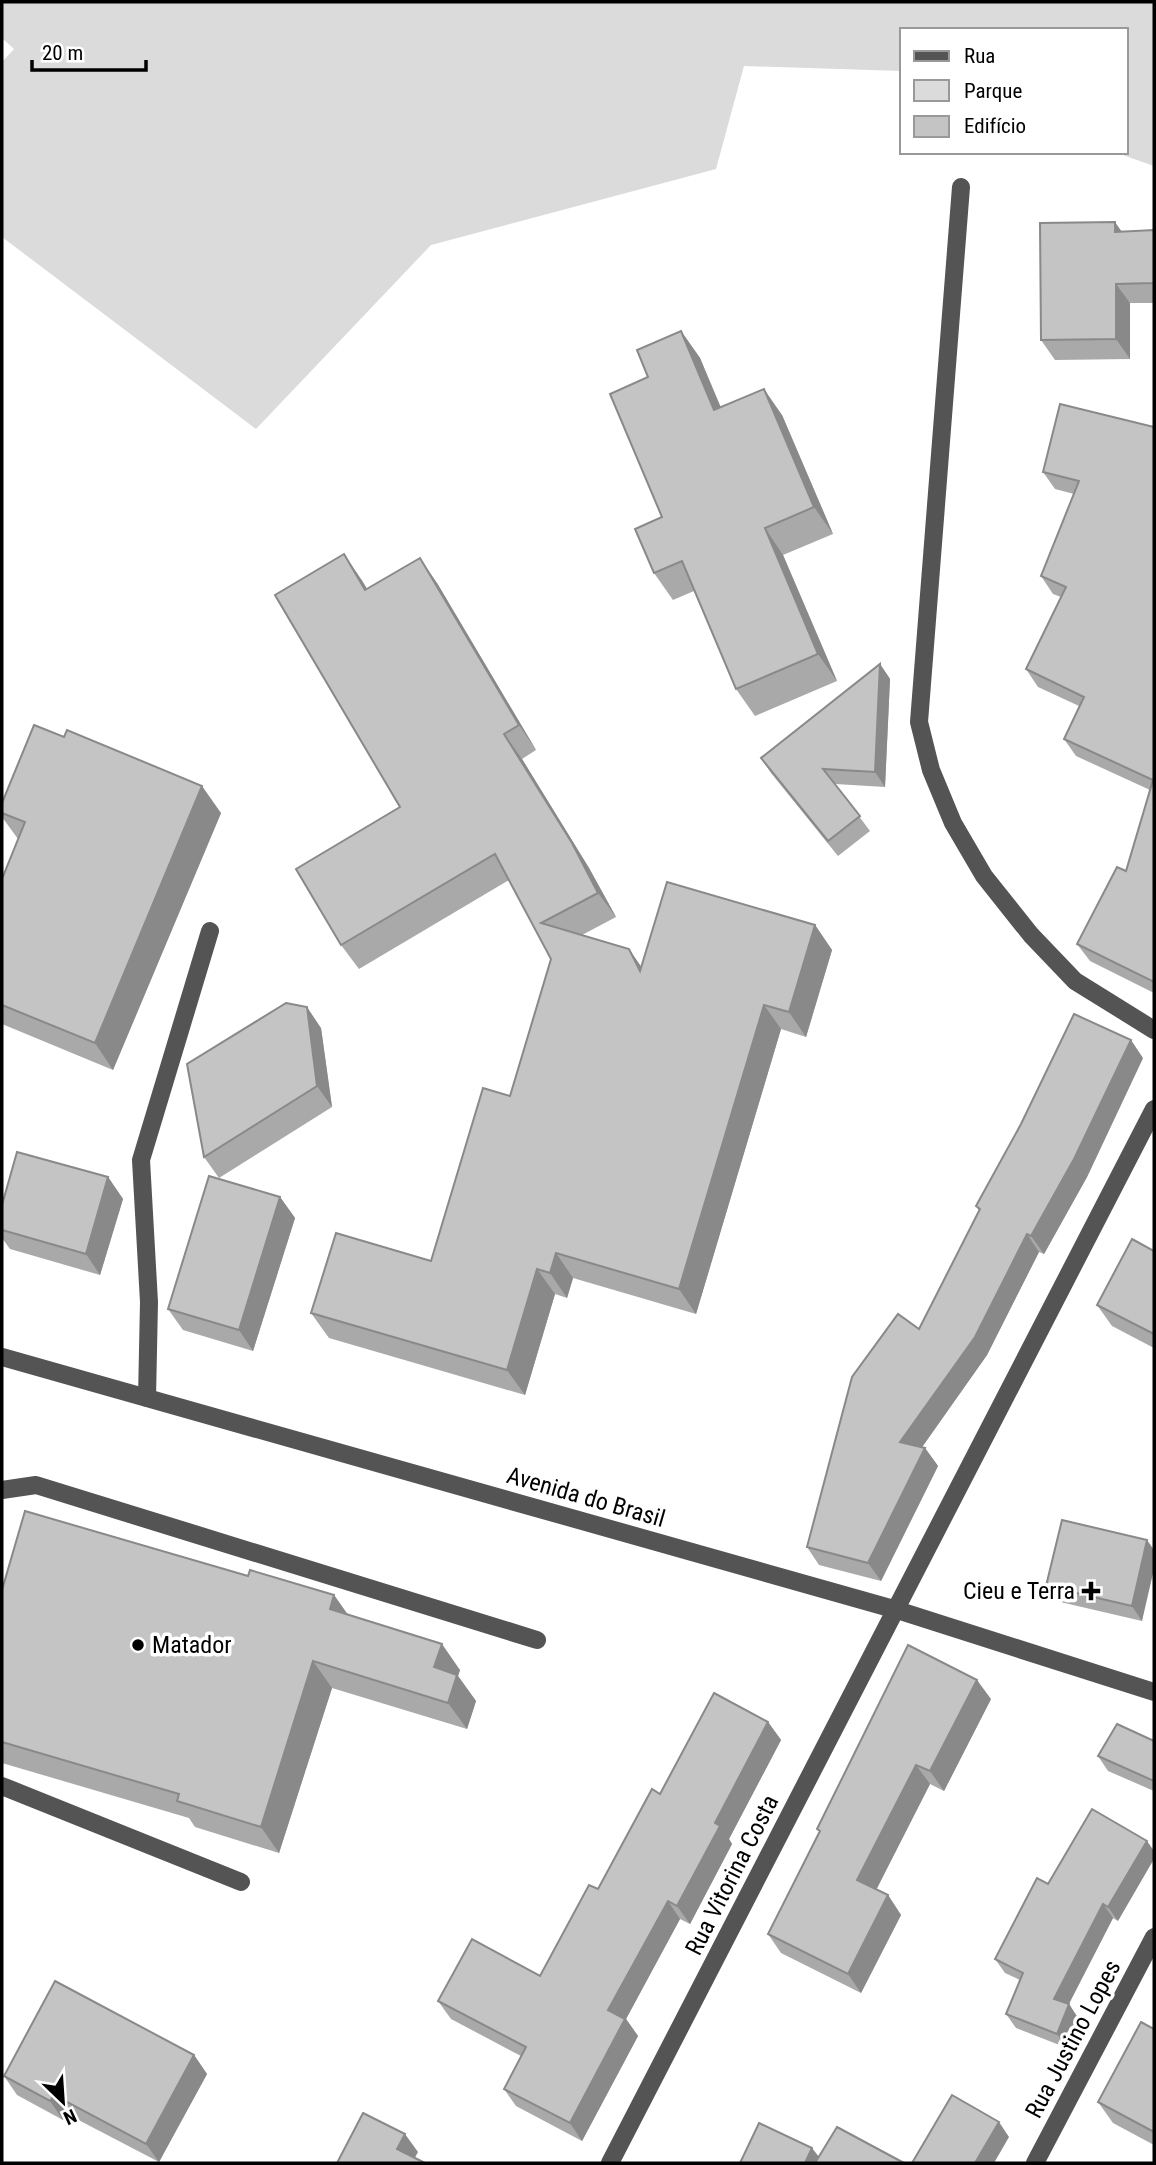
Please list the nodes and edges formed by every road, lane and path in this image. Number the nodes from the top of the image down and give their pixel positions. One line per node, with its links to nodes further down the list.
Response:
1 (961, 187): 3 (street)
2 (210, 931): 6 (street)
3 (1154, 1030)
4 (1154, 1109): 8 (street, Rua Vitorina Costa)
5 (2, 1357): 6 (street, Avenida do Brasil)
6 (148, 1398): 8 (street, Avenida do Brasil)
7 (2, 1490): 9 (street)
8 (897, 1610): 10 (street, Avenida do Brasil); 14 (street, Rua Vitorina Costa)
9 (537, 1640)
10 (1154, 1692)
11 (2, 1786): 12 (street)
12 (241, 1882)
13 (1154, 1937): 15 (street, Rua Justino Lopes)
14 (610, 2163)
15 (1035, 2163)

